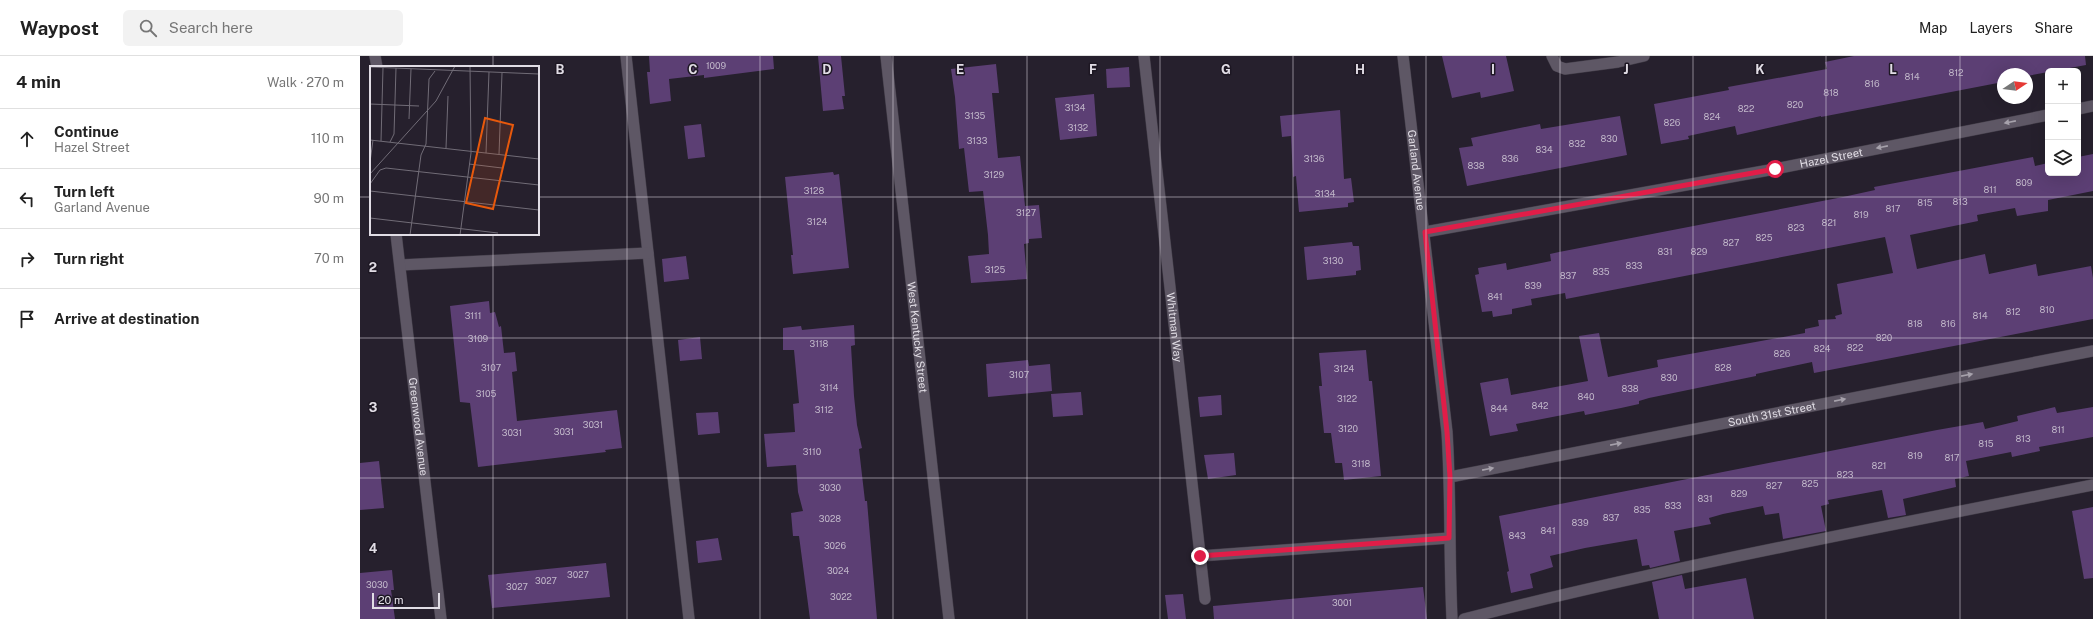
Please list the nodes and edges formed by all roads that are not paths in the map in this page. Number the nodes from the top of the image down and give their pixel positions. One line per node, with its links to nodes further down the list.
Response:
1 (375, 56): 8 (street)
2 (626, 56): 14 (street)
3 (886, 56): 24 (street, West Kentucky Street)
4 (1144, 56): 20 (street, Whitman Way)
5 (1403, 56): 12 (street, Garland Avenue)
6 (1552, 56): 7 (street)
7 (1644, 56)
8 (377, 66)
9 (2093, 106): 10 (street)
10 (2081, 108)
11 (2045, 116): 12 (street, Hazel Street, one-way to 12)
12 (1425, 232): 17 (street, Garland Avenue)
13 (396, 235): 15 (street, Greenwood Avenue)
14 (648, 253): 15 (street); 23 (street)
15 (400, 265): 22 (street, Greenwood Avenue)
16 (2093, 351): 17 (street, South 31st Street, one-way to 16)
17 (1450, 477): 19 (street, Garland Avenue)
18 (2093, 485): 26 (street)
19 (1449, 538): 20 (street); 25 (street, Garland Avenue)
20 (1200, 556): 21 (street, Whitman Way)
21 (1205, 599)
22 (441, 619)
23 (689, 619)
24 (949, 619)
25 (1452, 619)
26 (1464, 619)

